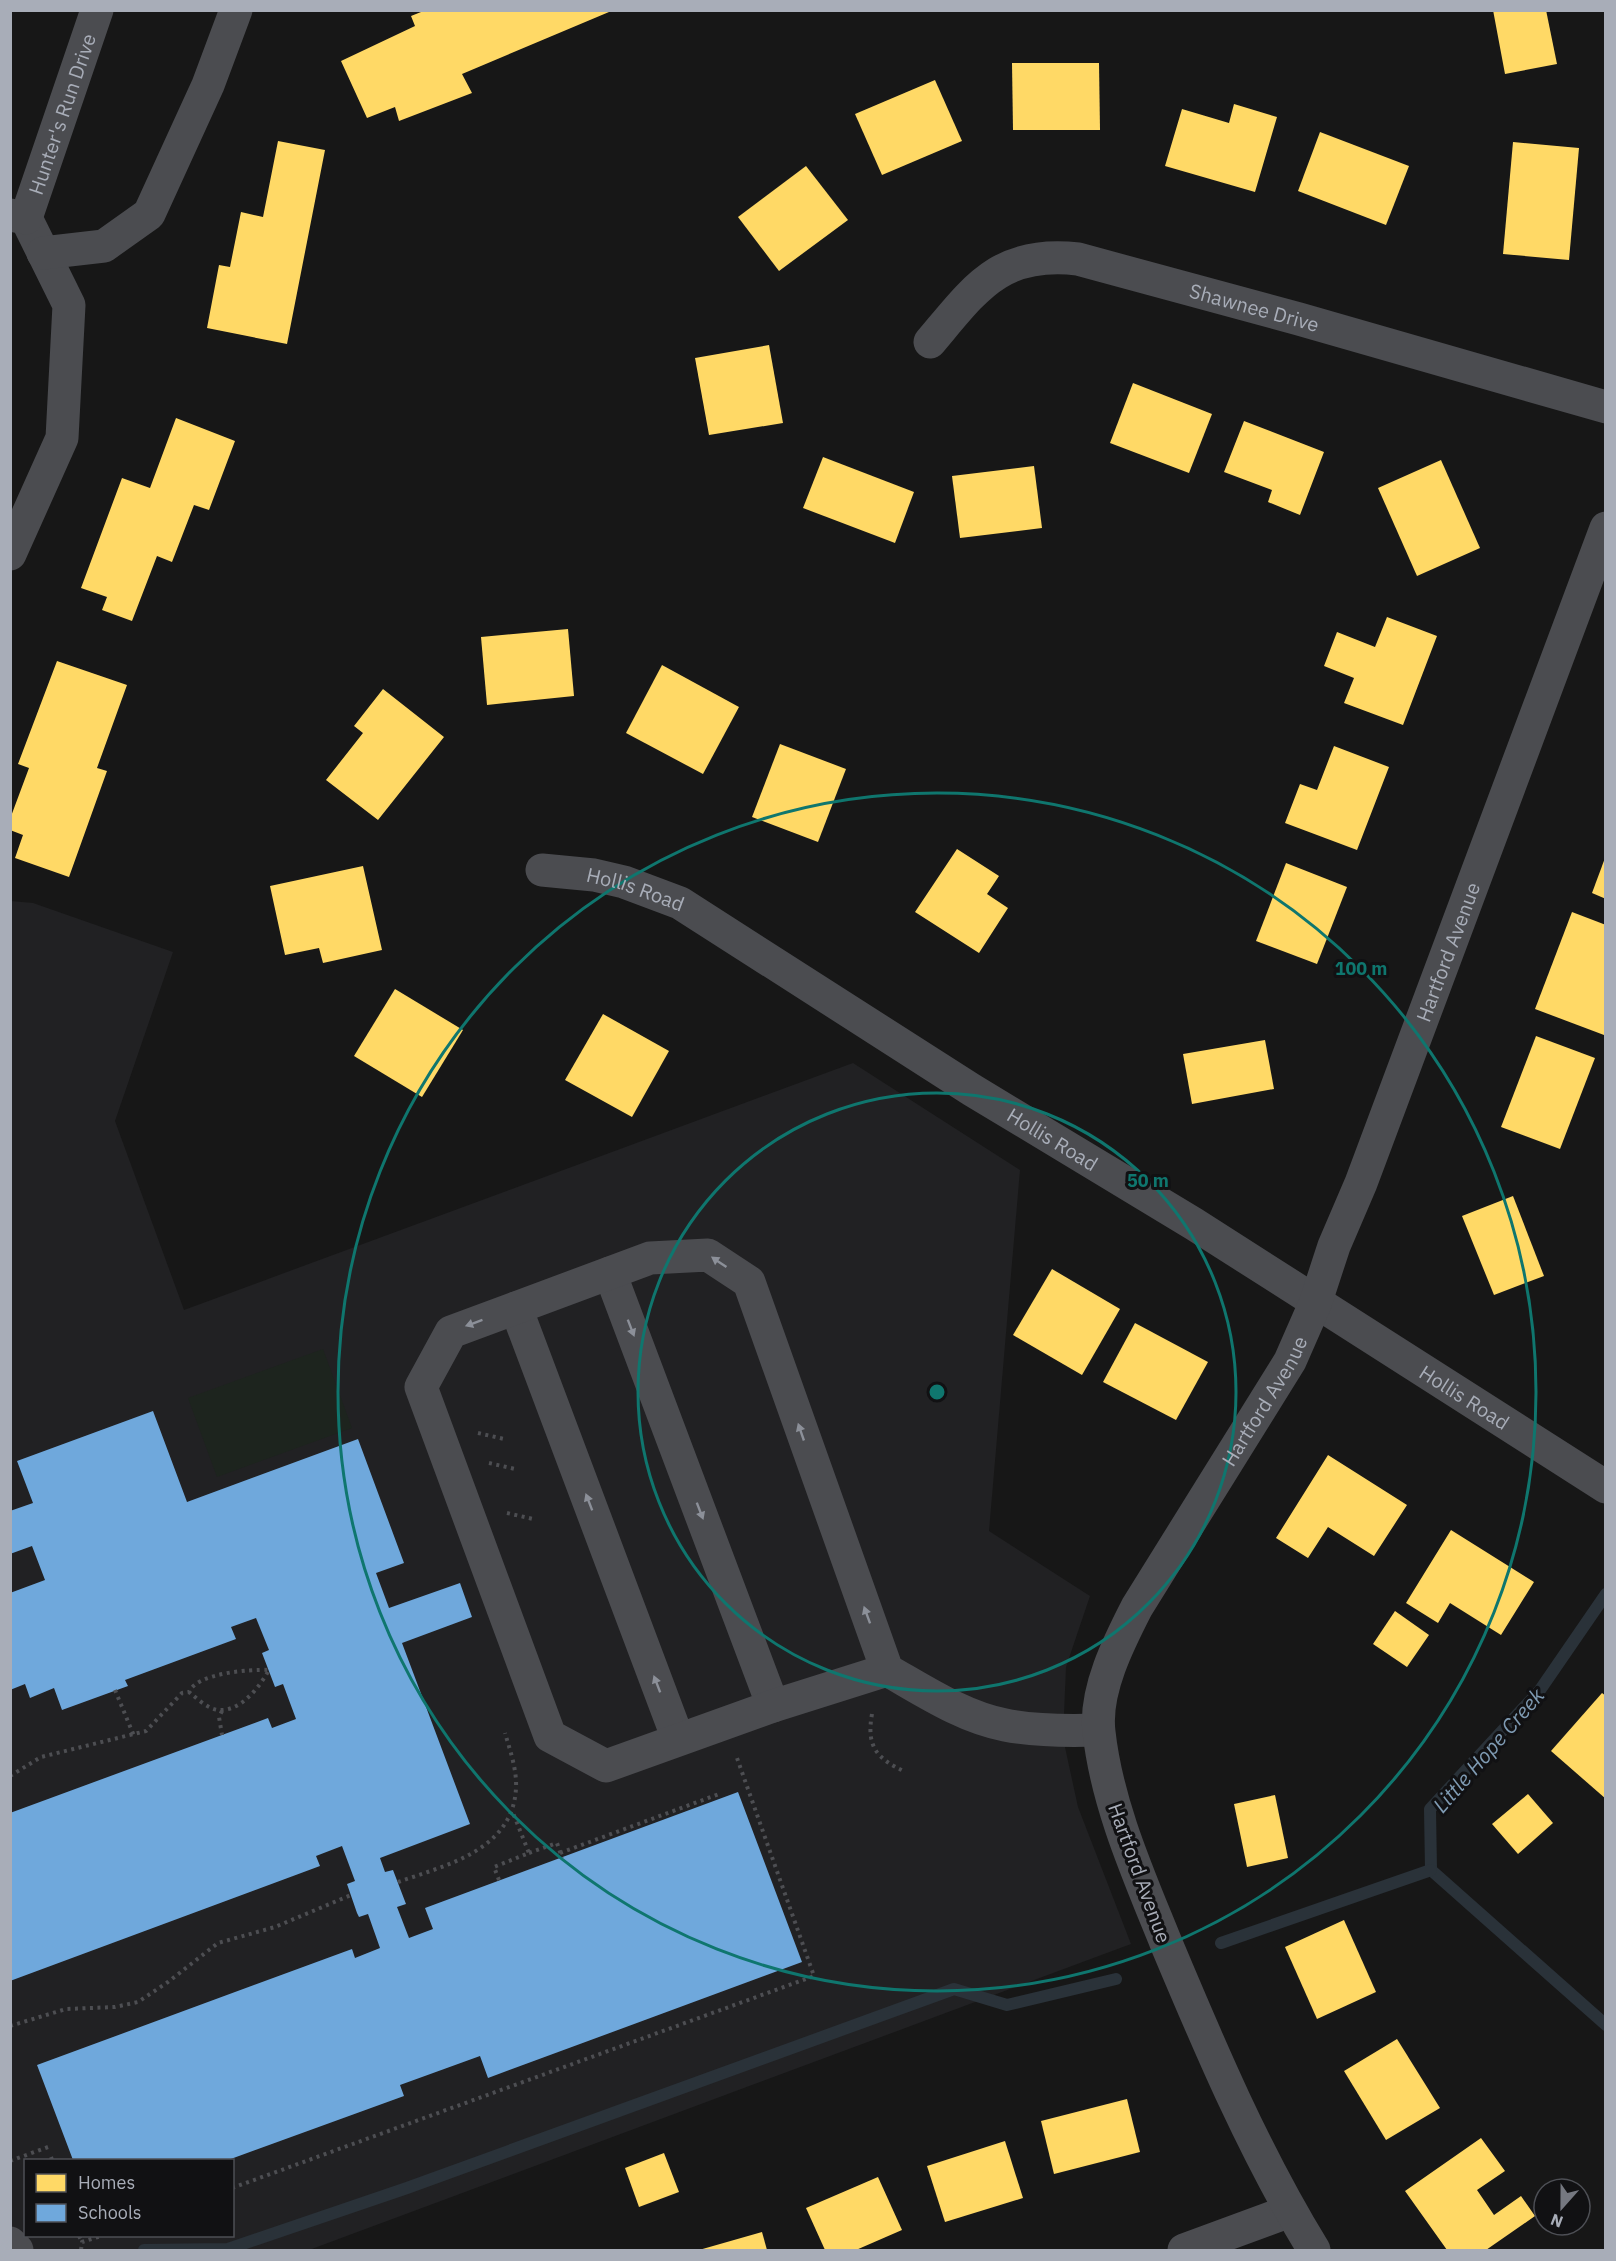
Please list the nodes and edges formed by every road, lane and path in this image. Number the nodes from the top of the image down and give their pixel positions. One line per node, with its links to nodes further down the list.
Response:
1 (97, 10): 3 (street, Hunter's Run Drive)
2 (236, 10): 4 (street)
3 (18, 217): 4 (street, Hunter's Run Drive)
4 (43, 253): 8 (street, Hunter's Run Drive)
5 (930, 342): 6 (street, Shawnee Drive)
6 (1605, 407)
7 (1605, 528): 11 (street, Hartford Avenue)
8 (10, 554)
9 (542, 870): 11 (street, Hollis Road)
10 (610, 1274): 12 (street); 14 (street, one-way to 10); 17 (street, one-way to 17)
11 (1315, 1304): 13 (street, Hollis Road); 20 (street, Hartford Avenue)
12 (516, 1308): 24 (street, one-way to 12); 24 (street, one-way to 24)
13 (1605, 1487)
14 (887, 1670): 17 (street); 20 (street)
15 (115, 1690): 23 (path)
16 (189, 1692): 19 (path); 19 (path); 23 (path)
17 (773, 1706): 24 (street)
18 (873, 1707): 26 (path)
19 (222, 1711): 22 (path)
20 (1098, 1730): 38 (street, Hartford Avenue)
21 (505, 1733): 29 (path)
22 (222, 1735)
23 (134, 1736): 27 (path)
24 (678, 1739)
25 (734, 1749): 37 (path)
26 (906, 1772)
27 (10, 1776)
28 (719, 1794): 30 (path)
29 (513, 1812): 30 (path); 32 (path)
30 (529, 1853): 31 (path)
31 (499, 1881)
32 (398, 1882)
33 (351, 1895): 34 (path)
34 (10, 2026)
35 (48, 2147): 36 (path)
36 (10, 2161)
37 (234, 2186)
38 (1290, 2211): 45 (street); 46 (street, Hartford Avenue)
39 (80, 2237): 41 (path)
40 (96, 2237): 41 (path)
41 (82, 2242): 44 (path)
42 (10, 2243): 43 (street)
43 (17, 2250)
44 (81, 2250)
45 (1184, 2250)
46 (1314, 2250)

